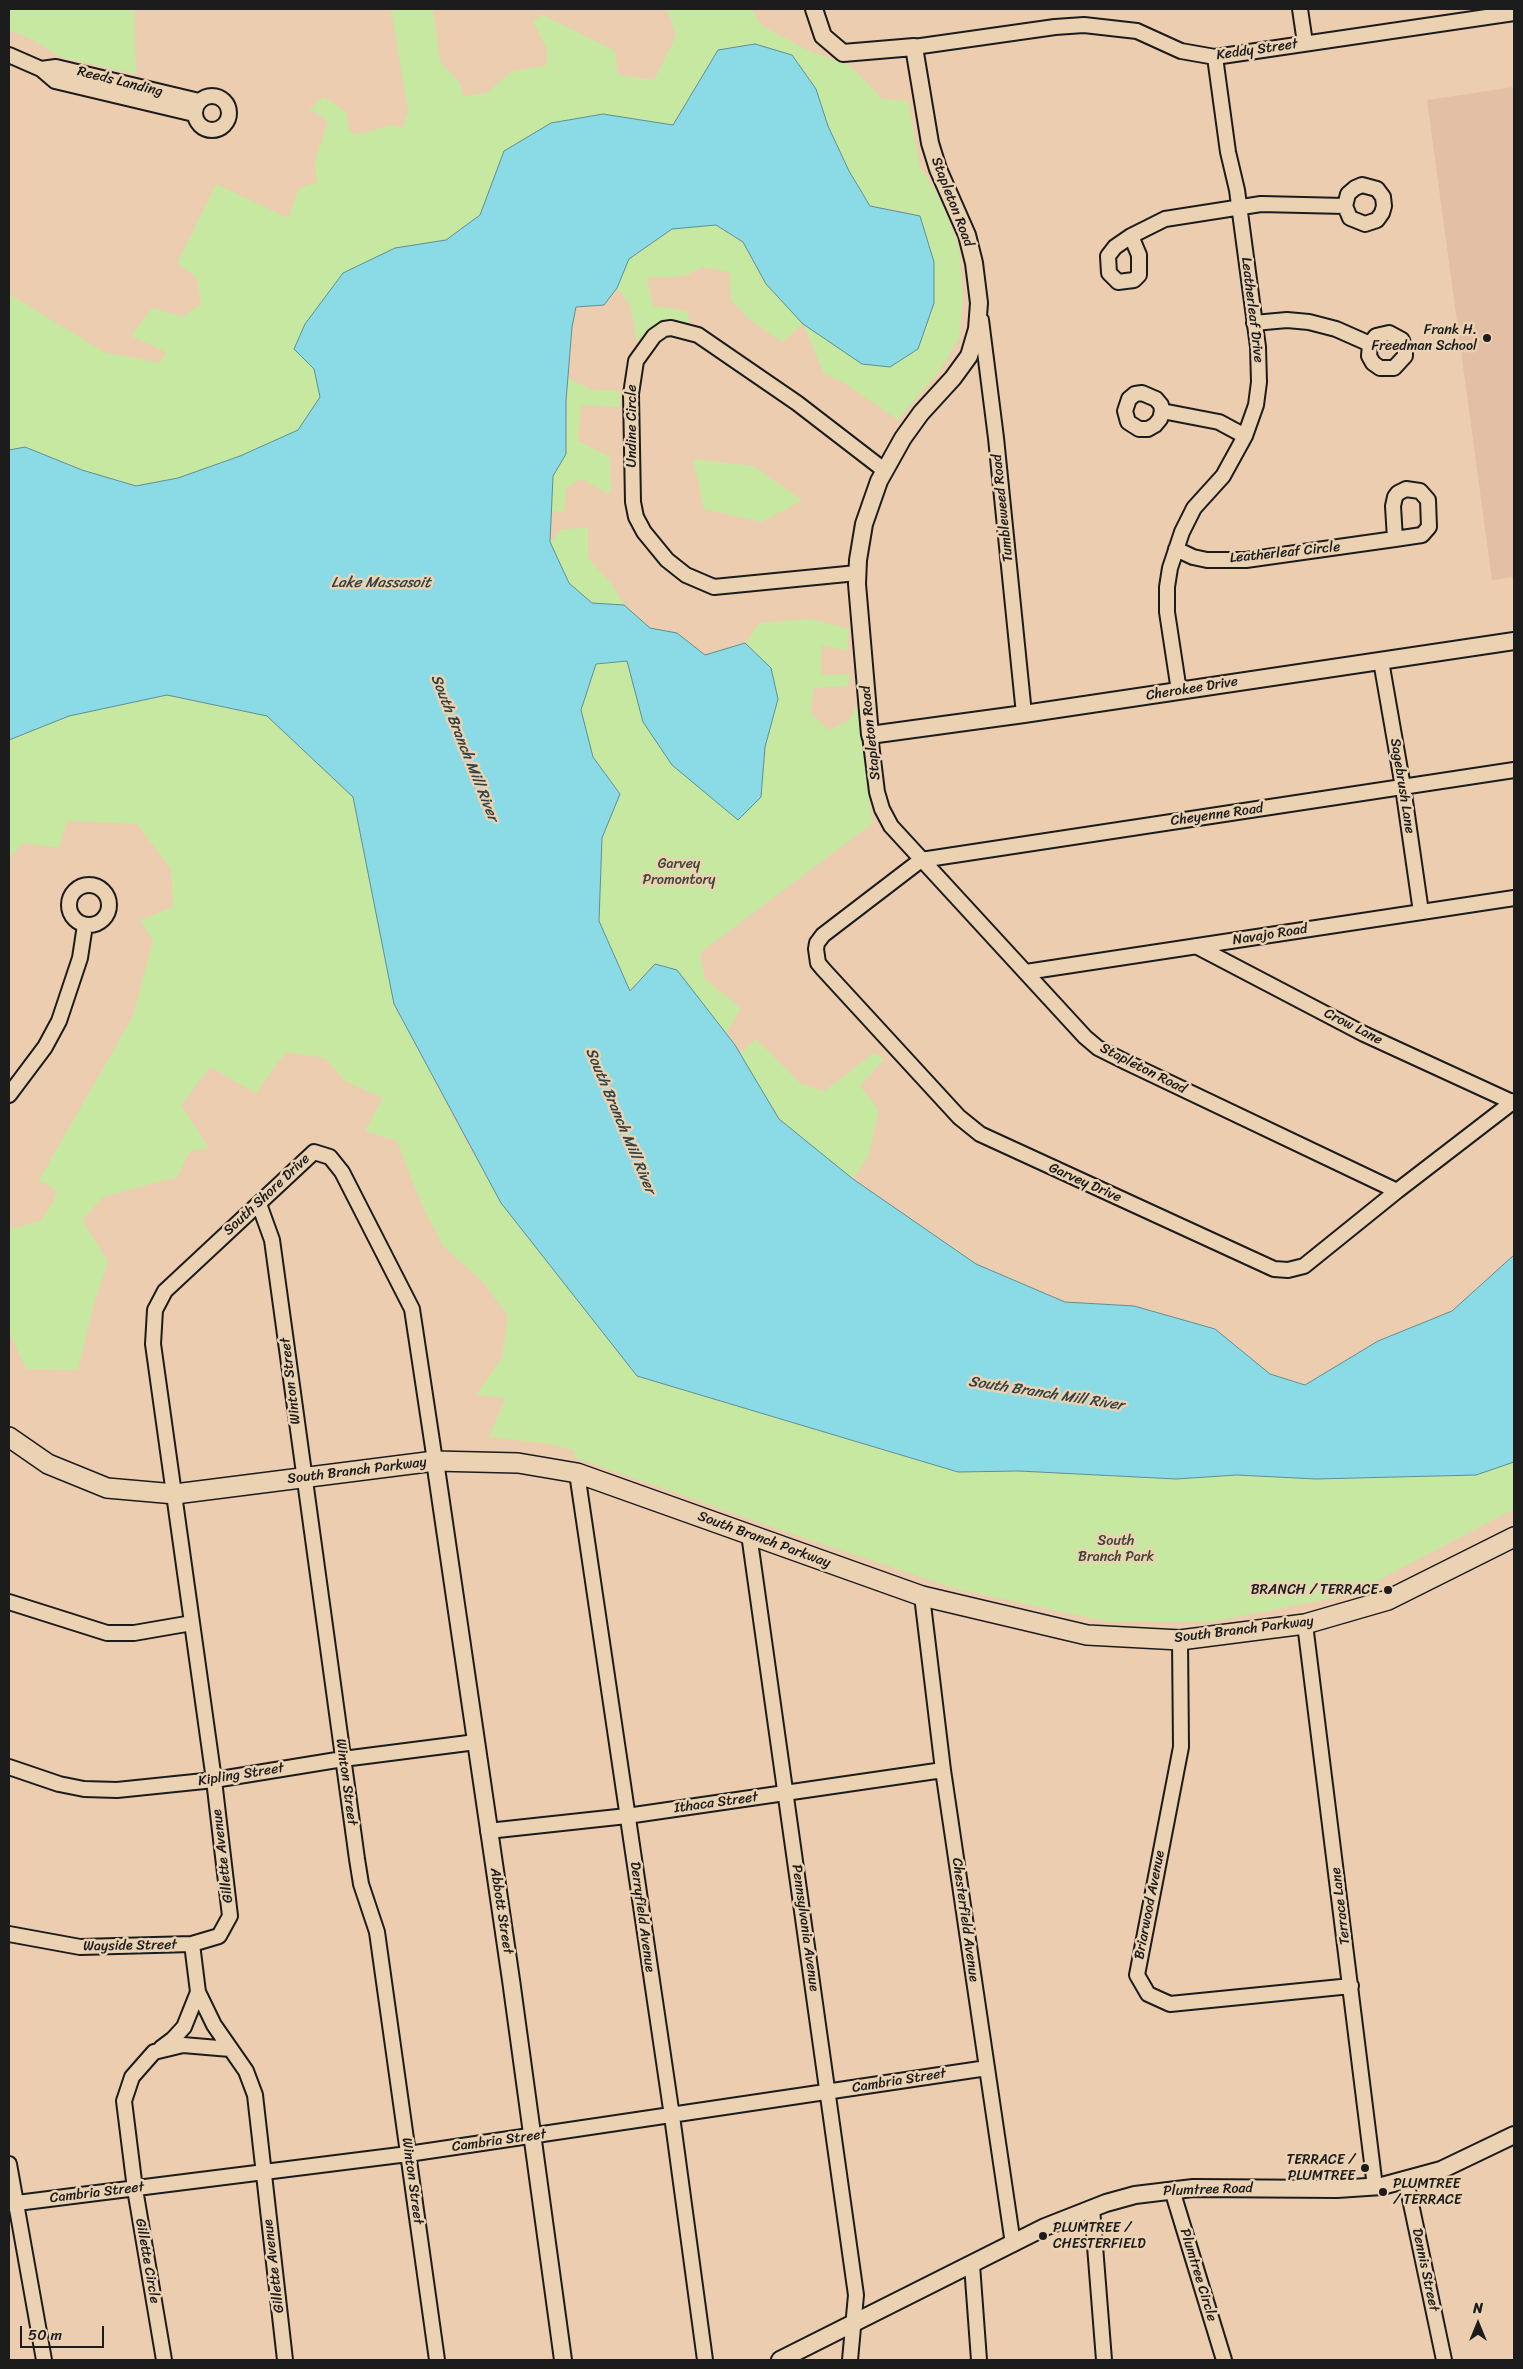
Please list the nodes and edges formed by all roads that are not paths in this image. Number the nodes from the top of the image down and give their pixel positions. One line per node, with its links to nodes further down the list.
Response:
1 (814, 9): 5 (street, Keddy Street)
2 (1300, 9): 4 (street)
3 (1514, 13): 4 (street, Keddy Street)
4 (1305, 43): 7 (street, Keddy Street)
5 (914, 47): 7 (street, Keddy Street); 12 (street, Stapleton Road)
6 (9, 55): 8 (street, Reeds Landing)
7 (1214, 57): 10 (street, Leatherleaf Drive)
8 (197, 108)
9 (1346, 206): 10 (street)
10 (1239, 208): 11 (street); 13 (street, Leatherleaf Drive)
11 (1131, 236)
12 (979, 302): 17 (street, Stapleton Road); 24 (street, Tumbleweed Road)
13 (1254, 323): 14 (street); 16 (street, Leatherleaf Drive)
14 (1370, 344)
15 (1162, 411): 16 (street)
16 (1245, 436): 19 (street, Leatherleaf Drive)
17 (884, 470): 20 (street, Stapleton Road); 20 (street, Undine Circle)
18 (1395, 539): 19 (street, Leatherleaf Circle)
19 (1176, 549): 23 (street, Leatherleaf Drive)
20 (857, 573): 25 (street, Stapleton Road)
21 (1514, 641): 22 (street, Cherokee Drive)
22 (1381, 660): 23 (street, Cherokee Drive); 27 (street, Sagebrush Lane)
23 (1179, 691): 24 (street, Cherokee Drive)
24 (1024, 714): 25 (street, Cherokee Drive)
25 (870, 735): 28 (street, Stapleton Road)
26 (1514, 770): 27 (street, Cheyenne Road)
27 (1403, 787): 28 (street, Cheyenne Road); 30 (street, Sagebrush Lane)
28 (921, 860): 33 (street, Stapleton Road); 36 (street, Garvey Drive)
29 (1514, 898): 30 (street, Navajo Road)
30 (1421, 912): 32 (street, Navajo Road)
31 (85, 924): 34 (street)
32 (1196, 946): 33 (street, Navajo Road); 35 (street, Crow Lane)
33 (1026, 972): 36 (street, Stapleton Road)
34 (9, 1095)
35 (1513, 1102): 36 (street, Garvey Drive)
36 (1396, 1191)
37 (259, 1204): 39 (street, South Shore Drive); 41 (street, Winton Street); 42 (street, South Shore Drive)
38 (9, 1437): 42 (main road, South Branch Parkway)
39 (435, 1462): 40 (main road, South Branch Parkway); 41 (main road, South Branch Parkway); 50 (street, Abbott Street)
40 (577, 1473): 43 (main road, South Branch Parkway); 56 (street, Derryfield Avenue)
41 (303, 1478): 42 (main road, South Branch Parkway); 51 (street, Winton Street)
42 (175, 1494): 47 (street, Gillette Avenue)
43 (749, 1534): 45 (main road, South Branch Parkway); 55 (street, Pennsylvania Avenue)
44 (1514, 1537): 48 (main road, South Branch Parkway)
45 (922, 1596): 49 (main road, South Branch Parkway); 53 (street, Chesterfield Avenue)
46 (9, 1602): 47 (street)
47 (192, 1623): 54 (street, Gillette Avenue)
48 (1305, 1624): 49 (main road, South Branch Parkway); 60 (street, Terrace Lane)
49 (1180, 1640): 60 (street, Briarwood Avenue)
50 (476, 1742): 51 (street, Kipling Street); 57 (street, Abbott Street)
51 (343, 1759): 54 (street, Kipling Street); 69 (street, Winton Street)
52 (9, 1767): 54 (street, Kipling Street)
53 (943, 1770): 55 (street, Ithaca Street); 64 (street, Chesterfield Avenue)
54 (214, 1780): 59 (street, Gillette Avenue)
55 (785, 1793): 56 (street, Ithaca Street); 65 (street, Pennsylvania Avenue)
56 (628, 1816): 57 (street, Ithaca Street); 66 (street, Derryfield Avenue)
57 (488, 1830): 68 (street, Abbott Street)
58 (9, 1934): 59 (street, Wayside Street)
59 (192, 1944): 61 (street, Gillette Avenue)
60 (1350, 1986): 73 (street, Terrace Lane)
61 (198, 1992): 62 (street, Gillette Avenue); 63 (street, Gillette Circle)
62 (230, 2049): 63 (street); 71 (street, Gillette Avenue)
63 (154, 2052): 74 (street, Gillette Circle)
64 (987, 2068): 65 (street, Cambria Street); 78 (street, Chesterfield Avenue)
65 (828, 2092): 66 (street, Cambria Street); 80 (street, Pennsylvania Avenue)
66 (672, 2116): 68 (street, Cambria Street); 86 (street, Derryfield Avenue)
67 (1514, 2135): 72 (street, Plumtree Road)
68 (533, 2136): 69 (street, Cambria Street); 85 (street, Abbott Street)
69 (408, 2154): 71 (street, Cambria Street); 84 (street, Winton Street)
70 (9, 2164): 76 (street)
71 (263, 2172): 74 (street, Cambria Street); 83 (street, Gillette Avenue)
72 (1406, 2180): 73 (street, Plumtree Road); 92 (street, Dennis Street)
73 (1376, 2187): 75 (street, Plumtree Road)
74 (135, 2188): 76 (street, Cambria Street); 82 (street, Gillette Circle)
75 (1172, 2190): 77 (street, Plumtree Road); 91 (street, Plumtree Circle)
76 (12, 2203): 81 (street)
77 (1092, 2208): 78 (street, Plumtree Road); 90 (street)
78 (1013, 2244): 79 (street, Plumtree Road)
79 (972, 2265): 80 (street, Plumtree Road); 89 (street)
80 (854, 2323): 87 (street, Plumtree Road); 88 (street, Pennsylvania Avenue)
81 (44, 2360)
82 (164, 2360)
83 (285, 2360)
84 (437, 2360)
85 (564, 2360)
86 (705, 2360)
87 (780, 2360)
88 (850, 2360)
89 (979, 2360)
90 (1104, 2360)
91 (1224, 2360)
92 (1444, 2360)

